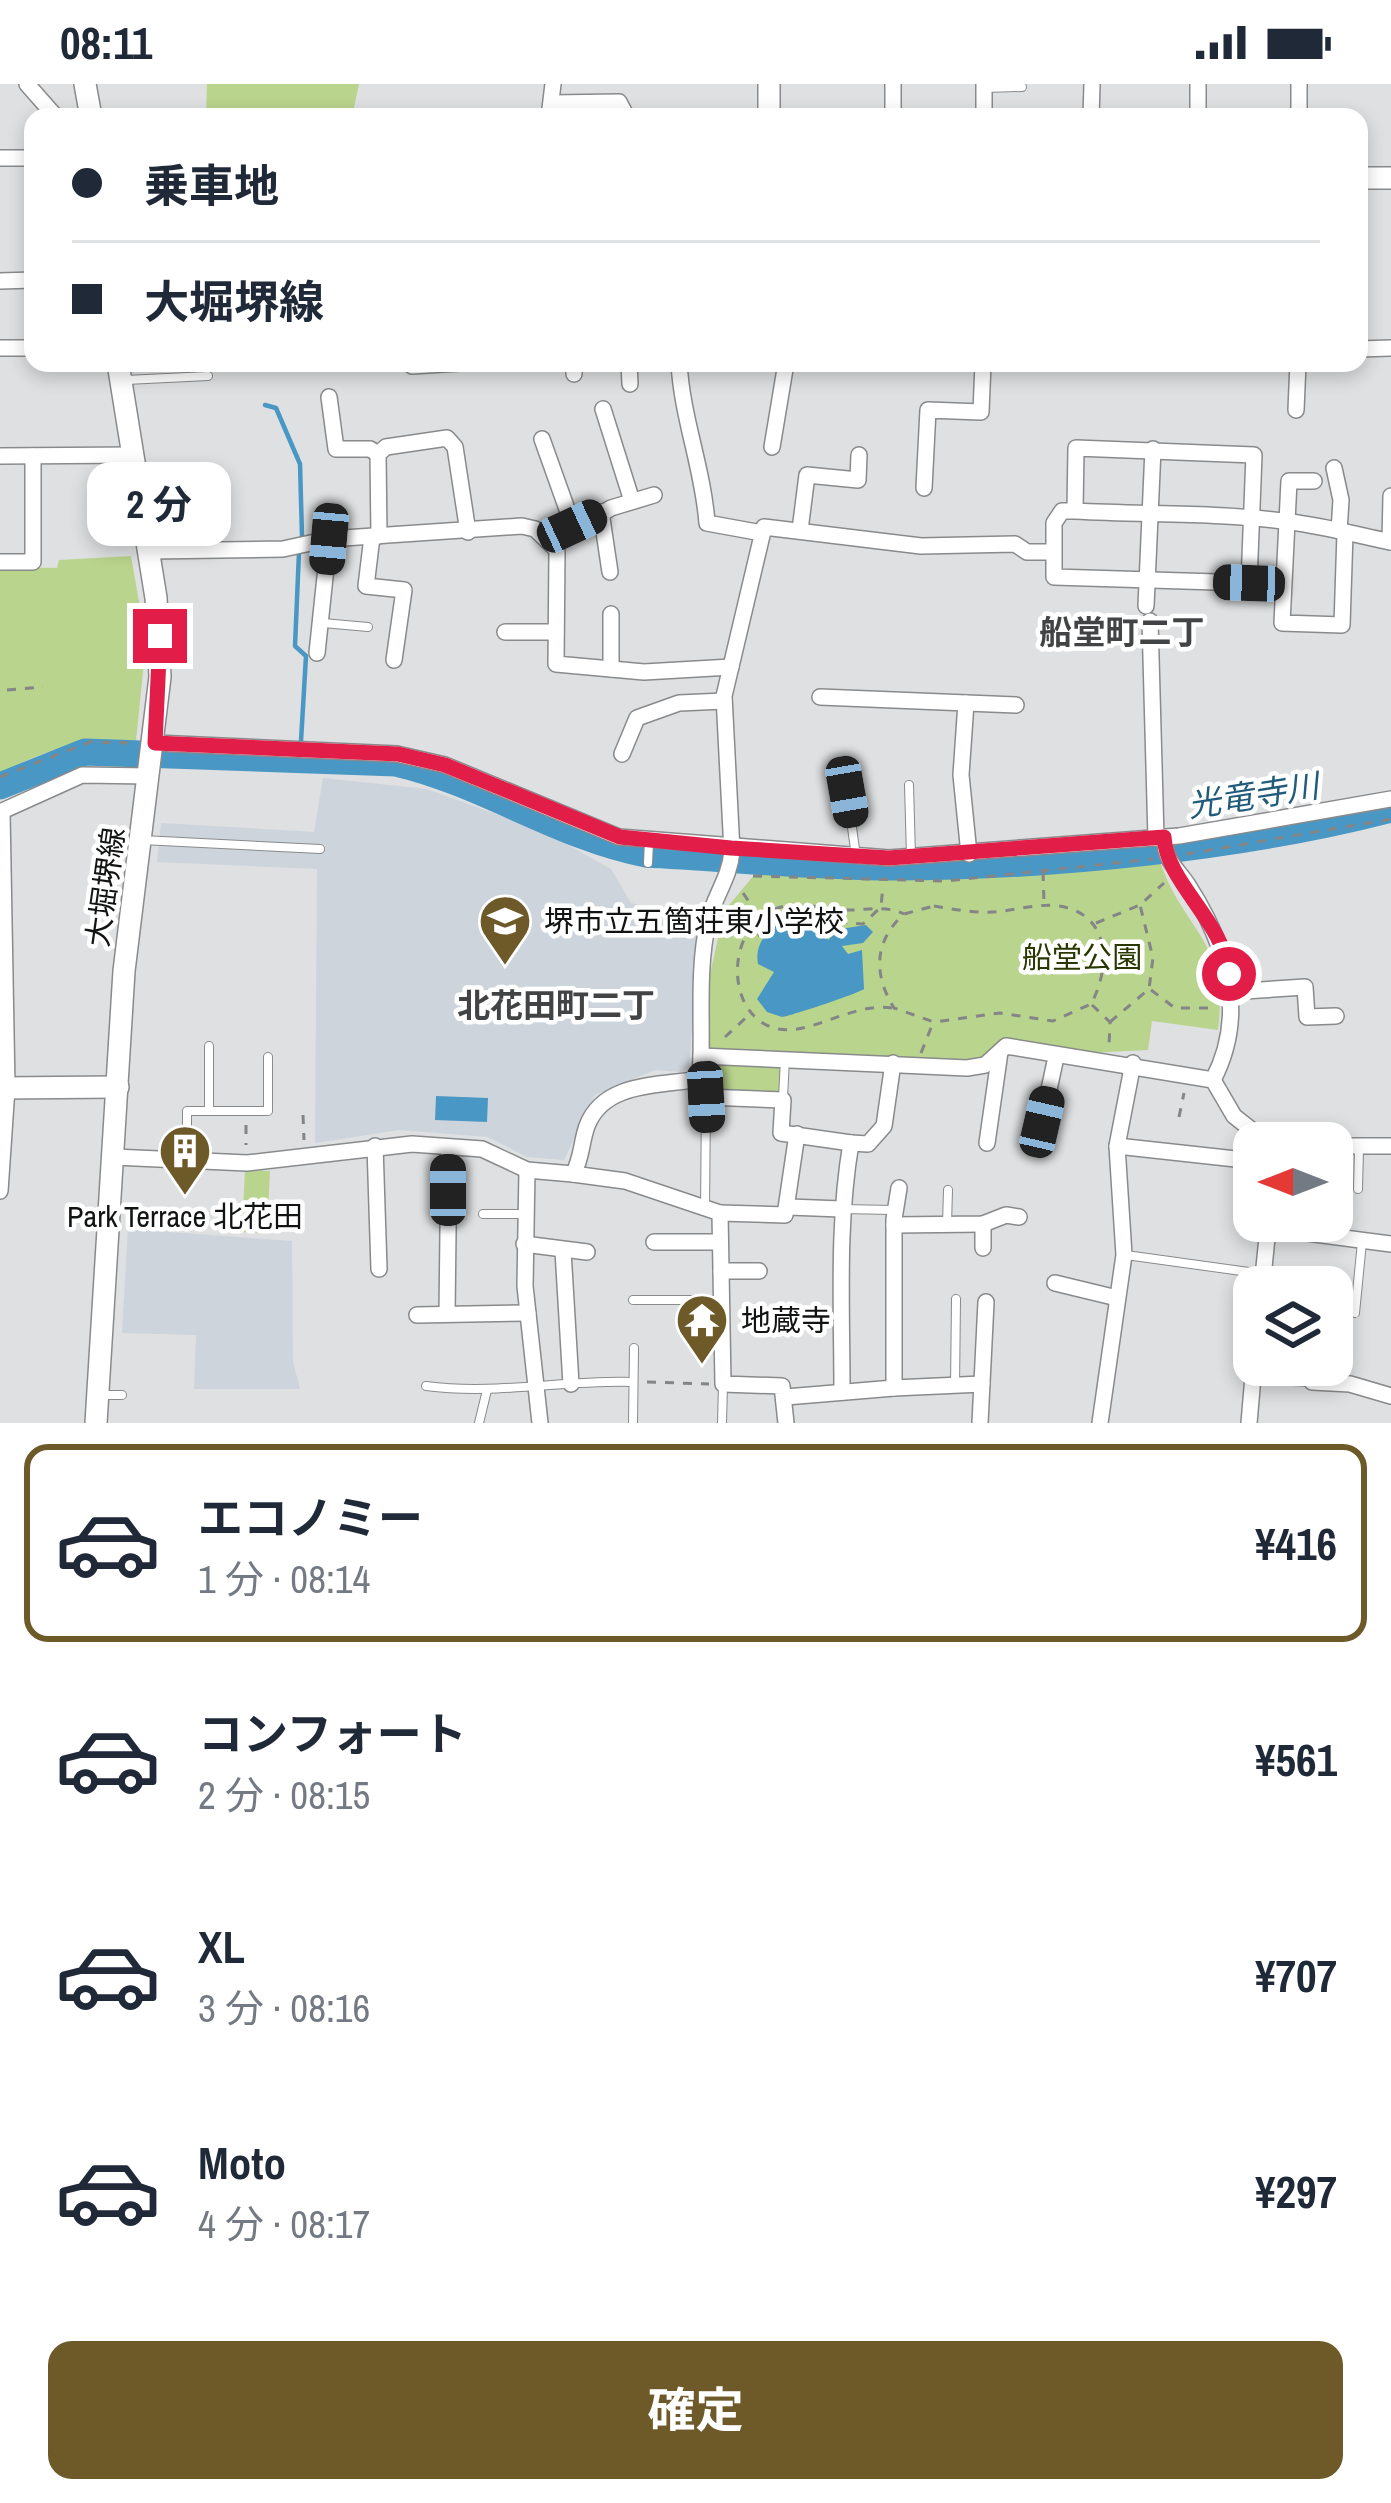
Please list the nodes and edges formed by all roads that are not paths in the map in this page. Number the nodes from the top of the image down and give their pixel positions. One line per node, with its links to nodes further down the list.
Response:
1 (27, 84): 4 (street)
2 (984, 86): 3 (lane)
3 (1022, 87)
4 (48, 108)
5 (568, 108): 6 (street)
6 (623, 108)
7 (120, 372): 13 (lane); 22 (main road, 大堀堺線)
8 (629, 372): 14 (street)
9 (680, 372): 41 (street)
10 (784, 372): 19 (street)
11 (983, 372): 28 (street)
12 (1298, 372): 17 (street)
13 (208, 376)
14 (630, 384)
15 (329, 397): 21 (street)
16 (603, 409): 31 (street)
17 (1296, 410)
18 (542, 440): 37 (street)
19 (772, 447)
20 (1153, 449): 32 (street); 34 (street); 35 (street)
21 (379, 454): 39 (street); 42 (street)
22 (135, 455): 25 (street); 46 (main road, 大堀堺線)
23 (860, 455): 38 (street)
24 (0, 456): 25 (street)
25 (33, 456): 48 (street)
26 (1334, 468): 40 (street)
27 (1314, 481): 36 (street)
28 (924, 488)
29 (654, 495): 31 (street)
30 (1391, 496): 44 (street)
31 (632, 501): 33 (street)
32 (1075, 511): 34 (street); 47 (street)
33 (602, 512): 37 (street); 49 (street)
34 (1150, 515): 35 (street); 50 (street)
35 (1252, 519): 36 (street); 50 (street)
36 (1288, 521): 40 (street); 40 (street)
37 (572, 526): 45 (street)
38 (800, 530): 41 (street); 47 (street)
39 (468, 532): 42 (street); 45 (street)
40 (1342, 532): 44 (street)
41 (762, 533): 58 (street)
42 (376, 537): 43 (street); 57 (street)
43 (329, 539): 46 (street); 52 (street)
44 (1390, 542)
45 (552, 543): 55 (street)
46 (149, 550): 65 (main road, 大堀堺線)
47 (1053, 551): 50 (street)
48 (0, 562)
49 (610, 572)
50 (1148, 580): 70 (street)
51 (611, 614): 59 (street)
52 (322, 623): 53 (lane); 56 (street)
53 (368, 627)
54 (505, 632): 55 (street)
55 (556, 632): 59 (street)
56 (317, 653)
57 (394, 660)
58 (730, 667): 59 (street); 61 (street)
59 (611, 669)
60 (820, 697): 62 (street)
61 (724, 701): 64 (street); 74 (street)
62 (965, 703): 63 (street); 75 (street)
63 (1016, 704)
64 (622, 754)
65 (150, 755): 69 (street); 71 (main road, 大堀堺線); 72 (street)
66 (908, 785): 77 (lane)
67 (847, 792): 76 (lane)
68 (1391, 799): 70 (street)
69 (1, 812): 92 (street)
70 (1162, 838): 75 (street); 79 (street)
71 (142, 840): 73 (lane); 91 (main road, 大堀堺線)
72 (649, 840): 74 (street); 78 (lane)
73 (320, 848)
74 (731, 849): 76 (street); 83 (street)
75 (969, 854): 77 (street)
76 (856, 856): 77 (street)
77 (911, 857)
78 (648, 862)
79 (1228, 1000): 80 (street); 90 (street)
80 (1336, 1016)
81 (209, 1046): 95 (lane)
82 (1000, 1052): 86 (street); 87 (street); 100 (street)
83 (701, 1056): 85 (street); 89 (street)
84 (268, 1057): 95 (lane)
85 (786, 1057): 87 (street); 94 (lane)
86 (1056, 1057): 88 (street); 96 (street)
87 (893, 1063): 99 (street)
88 (1133, 1063): 90 (street); 105 (street)
89 (700, 1079): 93 (street); 111 (street)
90 (1213, 1080): 97 (street)
91 (118, 1087): 92 (main road); 107 (main road, 大堀堺線)
92 (4, 1088): 115 (street)
93 (706, 1097): 94 (street); 118 (lane)
94 (783, 1100): 98 (street)
95 (209, 1111): 108 (lane)
96 (1042, 1122)
97 (1242, 1122)
98 (797, 1134): 99 (street); 116 (street)
99 (850, 1143): 117 (street)
100 (987, 1143)
101 (1353, 1145): 102 (street)
102 (1359, 1145): 104 (street); 113 (lane)
103 (375, 1146): 106 (street); 108 (street); 135 (street)
104 (1391, 1146)
105 (1117, 1147): 109 (street); 134 (street)
106 (449, 1149): 110 (street); 147 (street)
107 (114, 1157): 108 (street); 162 (main road, 大堀堺線)
108 (187, 1160)
109 (1233, 1160)
110 (527, 1170): 111 (street); 120 (street)
111 (573, 1174): 118 (street)
112 (899, 1189): 121 (street)
113 (1358, 1189)
114 (948, 1190): 124 (lane)
115 (0, 1191)
116 (789, 1207): 117 (street); 118 (street)
117 (841, 1209): 121 (lane); 161 (street)
118 (712, 1212): 128 (street)
119 (483, 1214): 120 (lane)
120 (522, 1214): 129 (street)
121 (895, 1217): 124 (street); 157 (street)
122 (1019, 1217): 123 (street)
123 (983, 1224): 124 (street); 131 (street)
124 (946, 1225)
125 (1353, 1239): 126 (street)
126 (1362, 1241): 130 (street); 146 (lane)
127 (654, 1242): 128 (street)
128 (720, 1242): 136 (street)
129 (524, 1244): 132 (street); 145 (street)
130 (1391, 1244)
131 (983, 1248)
132 (563, 1250): 133 (street); 151 (street)
133 (587, 1252)
134 (1124, 1255): 138 (lane); 140 (street)
135 (380, 1269)
136 (721, 1271): 137 (street); 143 (street)
137 (759, 1271)
138 (1233, 1275)
139 (1055, 1283): 140 (street)
140 (1117, 1298): 173 (street)
141 (956, 1299): 158 (lane)
142 (633, 1300): 143 (lane)
143 (722, 1300): 152 (street)
144 (986, 1302): 153 (street)
145 (528, 1313): 147 (street); 160 (street)
146 (1355, 1313)
147 (447, 1314): 148 (street)
148 (417, 1315)
149 (634, 1348): 150 (lane)
150 (632, 1382): 151 (lane); 169 (lane)
151 (571, 1384): 160 (lane)
152 (723, 1384): 165 (street); 170 (lane)
153 (982, 1384): 158 (street); 172 (street)
154 (1353, 1385): 164 (street)
155 (426, 1386): 159 (lane)
156 (1252, 1386): 174 (street)
157 (894, 1388): 158 (street); 161 (street)
158 (956, 1389)
159 (487, 1390): 160 (lane); 167 (lane)
160 (539, 1390): 168 (street)
161 (842, 1392): 165 (street)
162 (98, 1395): 163 (lane); 166 (main road, 大堀堺線)
163 (122, 1395)
164 (1391, 1396)
165 (786, 1397): 171 (street)
166 (96, 1423)
167 (479, 1423)
168 (540, 1423)
169 (633, 1423)
170 (722, 1423)
171 (786, 1423)
172 (980, 1423)
173 (1100, 1423)
174 (1249, 1423)

